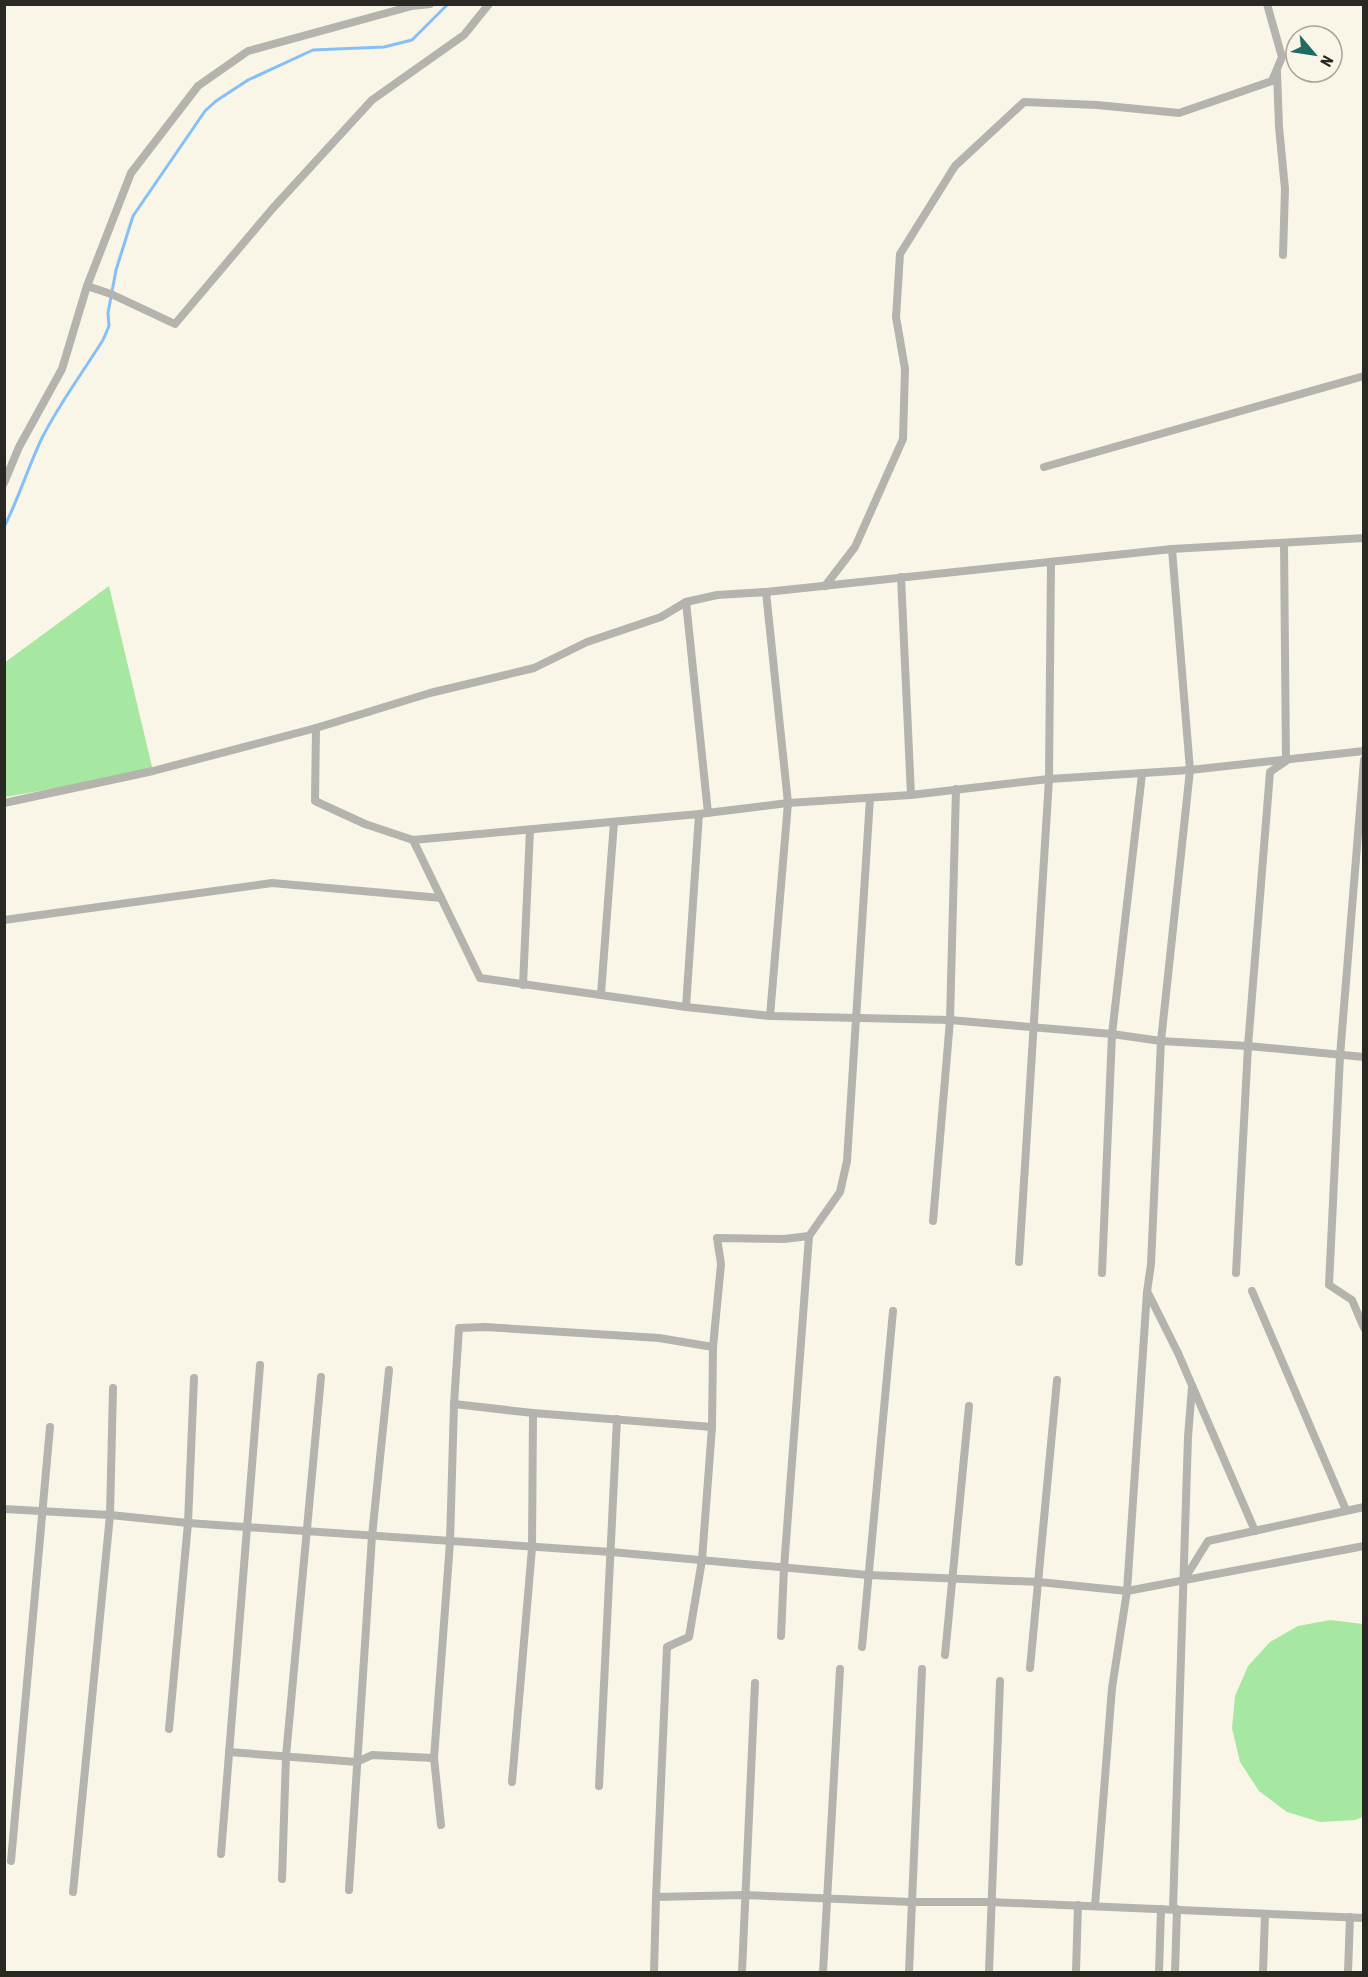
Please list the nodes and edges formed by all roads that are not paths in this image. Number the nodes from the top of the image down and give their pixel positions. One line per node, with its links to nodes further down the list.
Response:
1 (430, 4): 6 (street)
2 (489, 4): 6 (street)
3 (1267, 4): 4 (street)
4 (1277, 67): 5 (street); 15 (street)
5 (1283, 255)
6 (87, 286): 9 (street)
7 (1364, 376): 8 (street)
8 (1044, 467)
9 (4, 483)
10 (1364, 538): 11 (street)
11 (1284, 543): 12 (street); 21 (street)
12 (1172, 549): 13 (street); 22 (street)
13 (1052, 562): 14 (street); 24 (street)
14 (901, 577): 15 (street); 26 (street)
15 (825, 586): 16 (street)
16 (766, 592): 17 (street); 29 (street)
17 (686, 602): 18 (street); 30 (street)
18 (316, 728): 28 (street); 33 (street)
19 (1364, 751): 21 (street)
20 (1364, 760): 46 (street)
21 (1286, 761): 22 (street); 45 (street)
22 (1190, 770): 23 (street); 44 (street)
23 (1142, 774): 24 (street); 43 (street)
24 (1049, 779): 25 (street); 42 (street)
25 (956, 789): 26 (street); 41 (street)
26 (911, 795): 27 (street)
27 (870, 798): 29 (street); 40 (street)
28 (4, 803)
29 (788, 803): 30 (street); 39 (street)
30 (704, 814): 31 (street); 38 (street)
31 (614, 822): 32 (street); 37 (street)
32 (530, 830): 33 (street); 36 (street)
33 (413, 840): 34 (street)
34 (441, 898): 35 (street); 36 (street)
35 (4, 920)
36 (523, 985): 37 (street)
37 (602, 994): 38 (street)
38 (686, 1007): 39 (street)
39 (770, 1016): 40 (street)
40 (855, 1018): 41 (street); 49 (street)
41 (950, 1020): 42 (street); 48 (street)
42 (1035, 1027): 43 (street); 50 (street)
43 (1112, 1034): 44 (street); 51 (street)
44 (1161, 1041): 45 (street); 54 (street)
45 (1248, 1046): 46 (street); 52 (street)
46 (1340, 1056): 47 (street); 56 (street)
47 (1364, 1057)
48 (933, 1221)
49 (809, 1236): 57 (street); 86 (street)
50 (1019, 1262)
51 (1102, 1272)
52 (1236, 1273)
53 (1252, 1290): 73 (street)
54 (1147, 1292): 63 (street); 91 (street)
55 (893, 1311): 87 (street)
56 (1364, 1328)
57 (713, 1347): 65 (street); 70 (street)
58 (260, 1365): 77 (street)
59 (389, 1370): 80 (street)
60 (321, 1377): 78 (street)
61 (194, 1378): 76 (street)
62 (1057, 1380): 90 (street)
63 (1192, 1387): 79 (street); 89 (street)
64 (113, 1388): 75 (street)
65 (454, 1404): 67 (street); 81 (street)
66 (969, 1406): 88 (street)
67 (533, 1413): 68 (street); 83 (street)
68 (617, 1419): 70 (street); 84 (street)
69 (50, 1427): 74 (street)
70 (712, 1427): 85 (street)
71 (1364, 1507): 73 (street)
72 (4, 1509): 74 (street)
73 (1347, 1510): 79 (street)
74 (42, 1512): 75 (street); 109 (street)
75 (110, 1515): 76 (street); 112 (street)
76 (188, 1523): 77 (street); 100 (street)
77 (247, 1527): 78 (street); 101 (street)
78 (307, 1531): 80 (street); 102 (street)
79 (1256, 1531): 89 (street)
80 (372, 1536): 81 (street); 104 (street)
81 (450, 1542): 83 (street); 103 (street)
82 (1364, 1546): 89 (street)
83 (532, 1548): 84 (street); 105 (street)
84 (610, 1552): 85 (street); 106 (street)
85 (702, 1560): 86 (street); 114 (street)
86 (784, 1568): 87 (street); 92 (street)
87 (868, 1575): 88 (street); 93 (street)
88 (952, 1579): 90 (street); 94 (street)
89 (1184, 1579): 91 (street); 121 (street)
90 (1039, 1582): 91 (street); 95 (street)
91 (1127, 1591): 119 (street)
92 (781, 1636)
93 (862, 1647)
94 (945, 1654)
95 (1030, 1668)
96 (840, 1669): 115 (street)
97 (922, 1669): 116 (street)
98 (1000, 1681): 117 (street)
99 (755, 1683): 113 (street)
100 (169, 1729)
101 (229, 1752): 102 (street); 108 (street)
102 (286, 1756): 104 (street); 110 (street)
103 (434, 1758): 104 (street); 107 (street)
104 (357, 1762): 111 (street)
105 (512, 1782)
106 (599, 1786)
107 (441, 1826)
108 (221, 1854)
109 (11, 1861)
110 (282, 1879)
111 (349, 1890)
112 (73, 1893)
113 (745, 1895): 114 (street); 115 (street); 126 (street)
114 (656, 1897): 125 (street)
115 (826, 1898): 116 (street); 127 (street)
116 (911, 1902): 117 (street); 128 (street)
117 (990, 1902): 118 (street); 129 (street)
118 (1078, 1905): 119 (street); 130 (street)
119 (1095, 1906): 120 (street)
120 (1161, 1909): 121 (street); 131 (street)
121 (1175, 1909): 122 (street); 132 (street)
122 (1265, 1914): 123 (street); 133 (street)
123 (1350, 1917): 124 (street); 134 (street)
124 (1364, 1918)
125 (654, 1972)
126 (742, 1972)
127 (823, 1972)
128 (909, 1972)
129 (989, 1972)
130 (1076, 1972)
131 (1159, 1972)
132 (1175, 1972)
133 (1263, 1972)
134 (1348, 1972)

